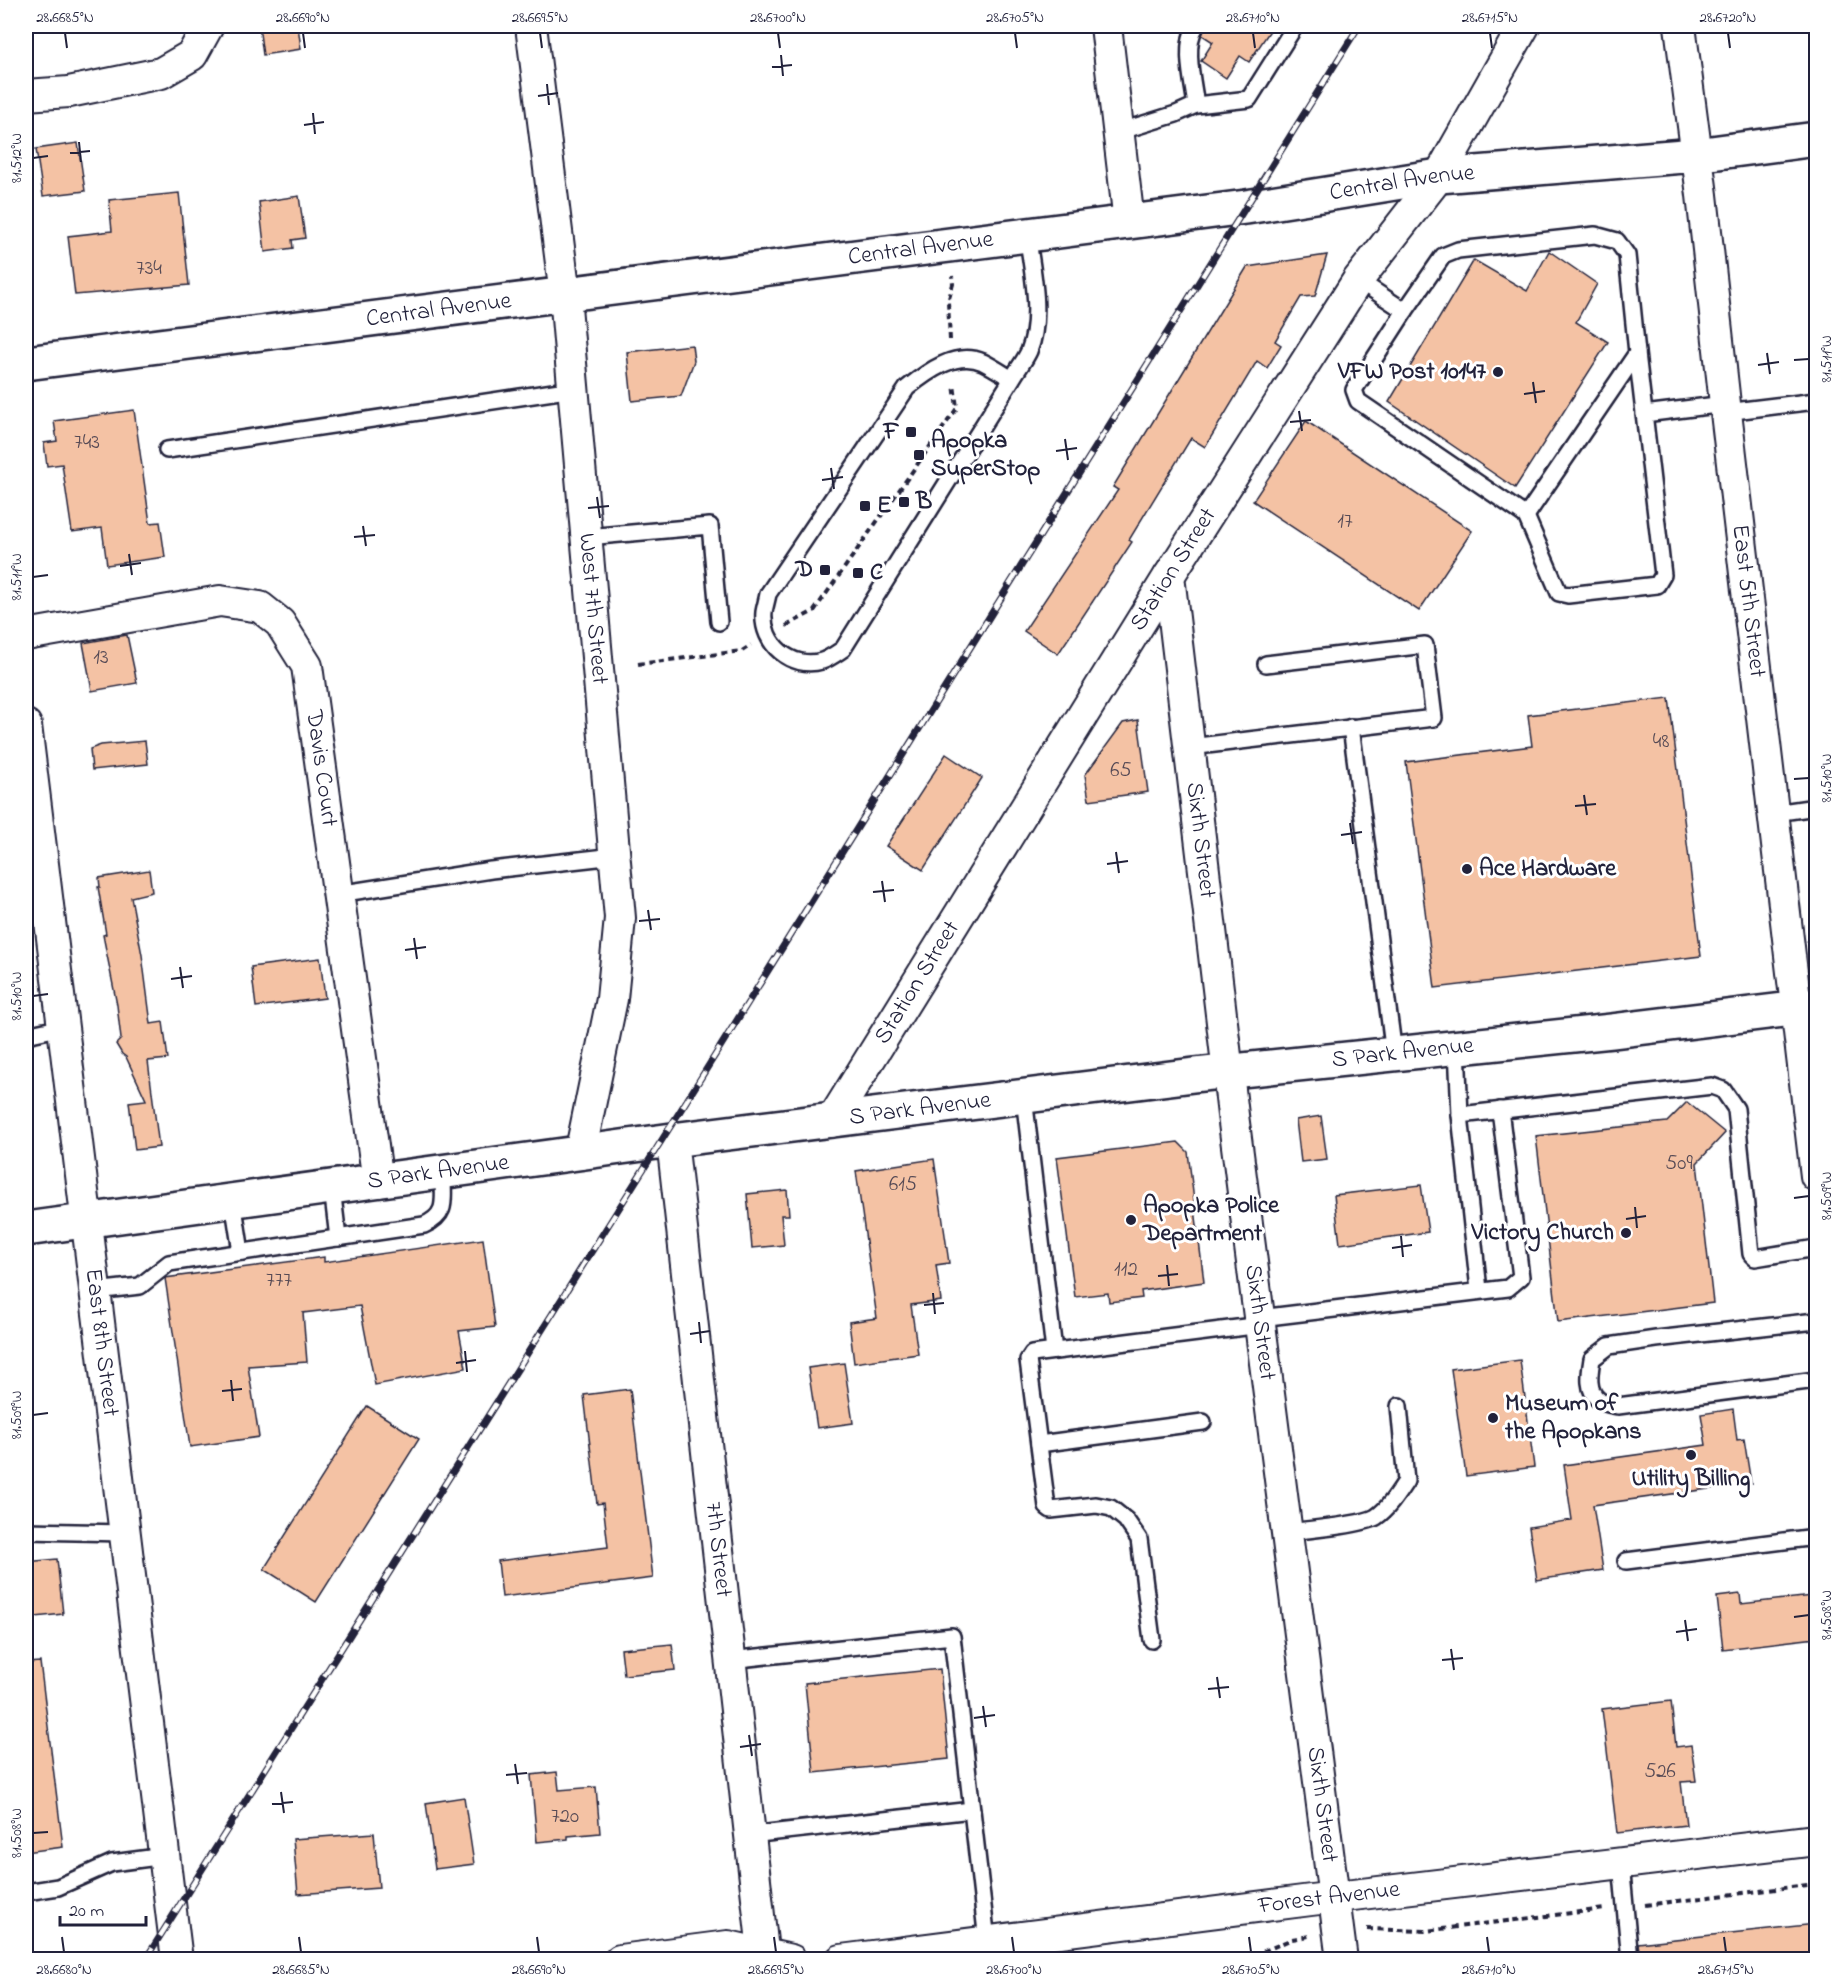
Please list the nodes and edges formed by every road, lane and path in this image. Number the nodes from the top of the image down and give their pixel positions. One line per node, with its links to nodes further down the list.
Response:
1 (208, 26): 8 (street)
2 (531, 26): 17 (street, West 7th Street)
3 (1106, 26): 10 (street)
4 (1196, 26): 9 (lane)
5 (1295, 26): 9 (lane)
6 (1524, 26): 13 (street, Station Street)
7 (1680, 26): 12 (street, East 5th Street)
8 (26, 96)
9 (1196, 105): 10 (lane)
10 (1118, 132): 14 (street)
11 (1816, 139): 12 (main road, Central Avenue)
12 (1696, 155): 13 (main road, Central Avenue); 24 (street, East 5th Street)
13 (1439, 176): 14 (main road, Central Avenue); 16 (street, Station Street)
14 (1129, 222): 15 (main road, Central Avenue)
15 (1027, 234): 17 (main road, Central Avenue); 21 (lane)
16 (1358, 280): 18 (lane); 29 (street, Station Street)
17 (565, 295): 20 (main road, Central Avenue); 22 (street, West 7th Street)
18 (1405, 311): 19 (lane); 27 (lane)
19 (1637, 353): 25 (lane); 27 (lane)
20 (26, 363)
21 (1012, 379): 21 (lane)
22 (573, 389): 26 (lane); 28 (street, West 7th Street)
23 (1816, 401): 24 (lane)
24 (1726, 408): 25 (lane); 37 (street, East 5th Street)
25 (1644, 414): 27 (lane)
26 (167, 450)
27 (1527, 516)
28 (587, 537): 30 (lane); 39 (street, West 7th Street)
29 (1168, 576): 35 (street, Sixth Street); 50 (street, Station Street)
30 (719, 622)
31 (26, 635): 40 (street, Davis Court)
32 (1266, 664): 34 (lane)
33 (26, 725): 38 (street, East 8th Street)
34 (1351, 727): 35 (lane); 45 (lane)
35 (1190, 747): 46 (street, Sixth Street)
36 (1816, 807): 37 (lane)
37 (1775, 813): 41 (street, East 5th Street)
38 (32, 837): 42 (street, East 8th Street)
39 (615, 856): 40 (lane); 52 (street, West 7th Street)
40 (338, 894): 55 (street, Davis Court)
41 (1807, 1007): 44 (main road, S Park Avenue); 54 (street, East 5th Street)
42 (63, 1027): 43 (lane); 58 (street, East 8th Street)
43 (26, 1035)
44 (1457, 1048): 45 (main road, S Park Avenue); 49 (lane)
45 (1394, 1054): 46 (main road, S Park Avenue)
46 (1228, 1071): 47 (main road, S Park Avenue); 66 (street, Sixth Street)
47 (1024, 1097): 50 (main road, S Park Avenue); 67 (lane)
48 (1500, 1110): 49 (lane); 61 (lane); 63 (lane)
49 (1460, 1114): 63 (lane)
50 (831, 1122): 51 (main road, S Park Avenue)
51 (672, 1140): 52 (main road, S Park Avenue); 78 (street, 7th Street)
52 (580, 1154): 53 (main road, S Park Avenue)
53 (443, 1173): 55 (main road, S Park Avenue); 60 (lane)
54 (1816, 1176)
55 (378, 1182): 56 (main road, S Park Avenue)
56 (332, 1188): 57 (main road, S Park Avenue); 60 (lane)
57 (233, 1201): 58 (main road, S Park Avenue); 62 (lane)
58 (87, 1220): 59 (main road, S Park Avenue); 64 (street, East 8th Street)
59 (26, 1229)
60 (338, 1238): 62 (lane)
61 (1816, 1248)
62 (241, 1252): 64 (lane)
63 (1479, 1290): 66 (lane)
64 (96, 1291): 74 (street, East 8th Street)
65 (1816, 1321): 68 (lane)
66 (1260, 1322): 67 (lane); 73 (street, Sixth Street)
67 (1054, 1351): 71 (lane)
68 (1816, 1380)
69 (1399, 1406): 73 (lane)
70 (1203, 1422): 71 (lane)
71 (1039, 1443): 77 (lane)
72 (26, 1531): 74 (lane)
73 (1287, 1532): 86 (street, Sixth Street)
74 (125, 1533): 82 (street, East 8th Street)
75 (1816, 1537): 76 (lane)
76 (1626, 1561)
77 (1152, 1640)
78 (730, 1660): 79 (lane); 80 (street, 7th Street)
79 (972, 1809): 80 (lane); 88 (lane)
80 (750, 1835): 91 (street, 7th Street)
81 (1816, 1840): 83 (street, Forest Avenue)
82 (165, 1856): 85 (lane); 92 (street, East 8th Street)
83 (1621, 1863): 86 (street, Forest Avenue); 87 (lane)
84 (1816, 1884): 87 (path)
85 (26, 1892)
86 (1334, 1897): 89 (street, Sixth Street); 90 (street, Forest Avenue)
87 (1624, 1907): 89 (path); 96 (lane)
88 (987, 1941): 90 (street, Forest Avenue); 94 (street, Forest Avenue)
89 (1340, 1946): 95 (path)
90 (1020, 1948)
91 (773, 1957): 93 (street)
92 (177, 1959)
93 (620, 1959)
94 (841, 1959)
95 (1244, 1959)
96 (1630, 1959)

